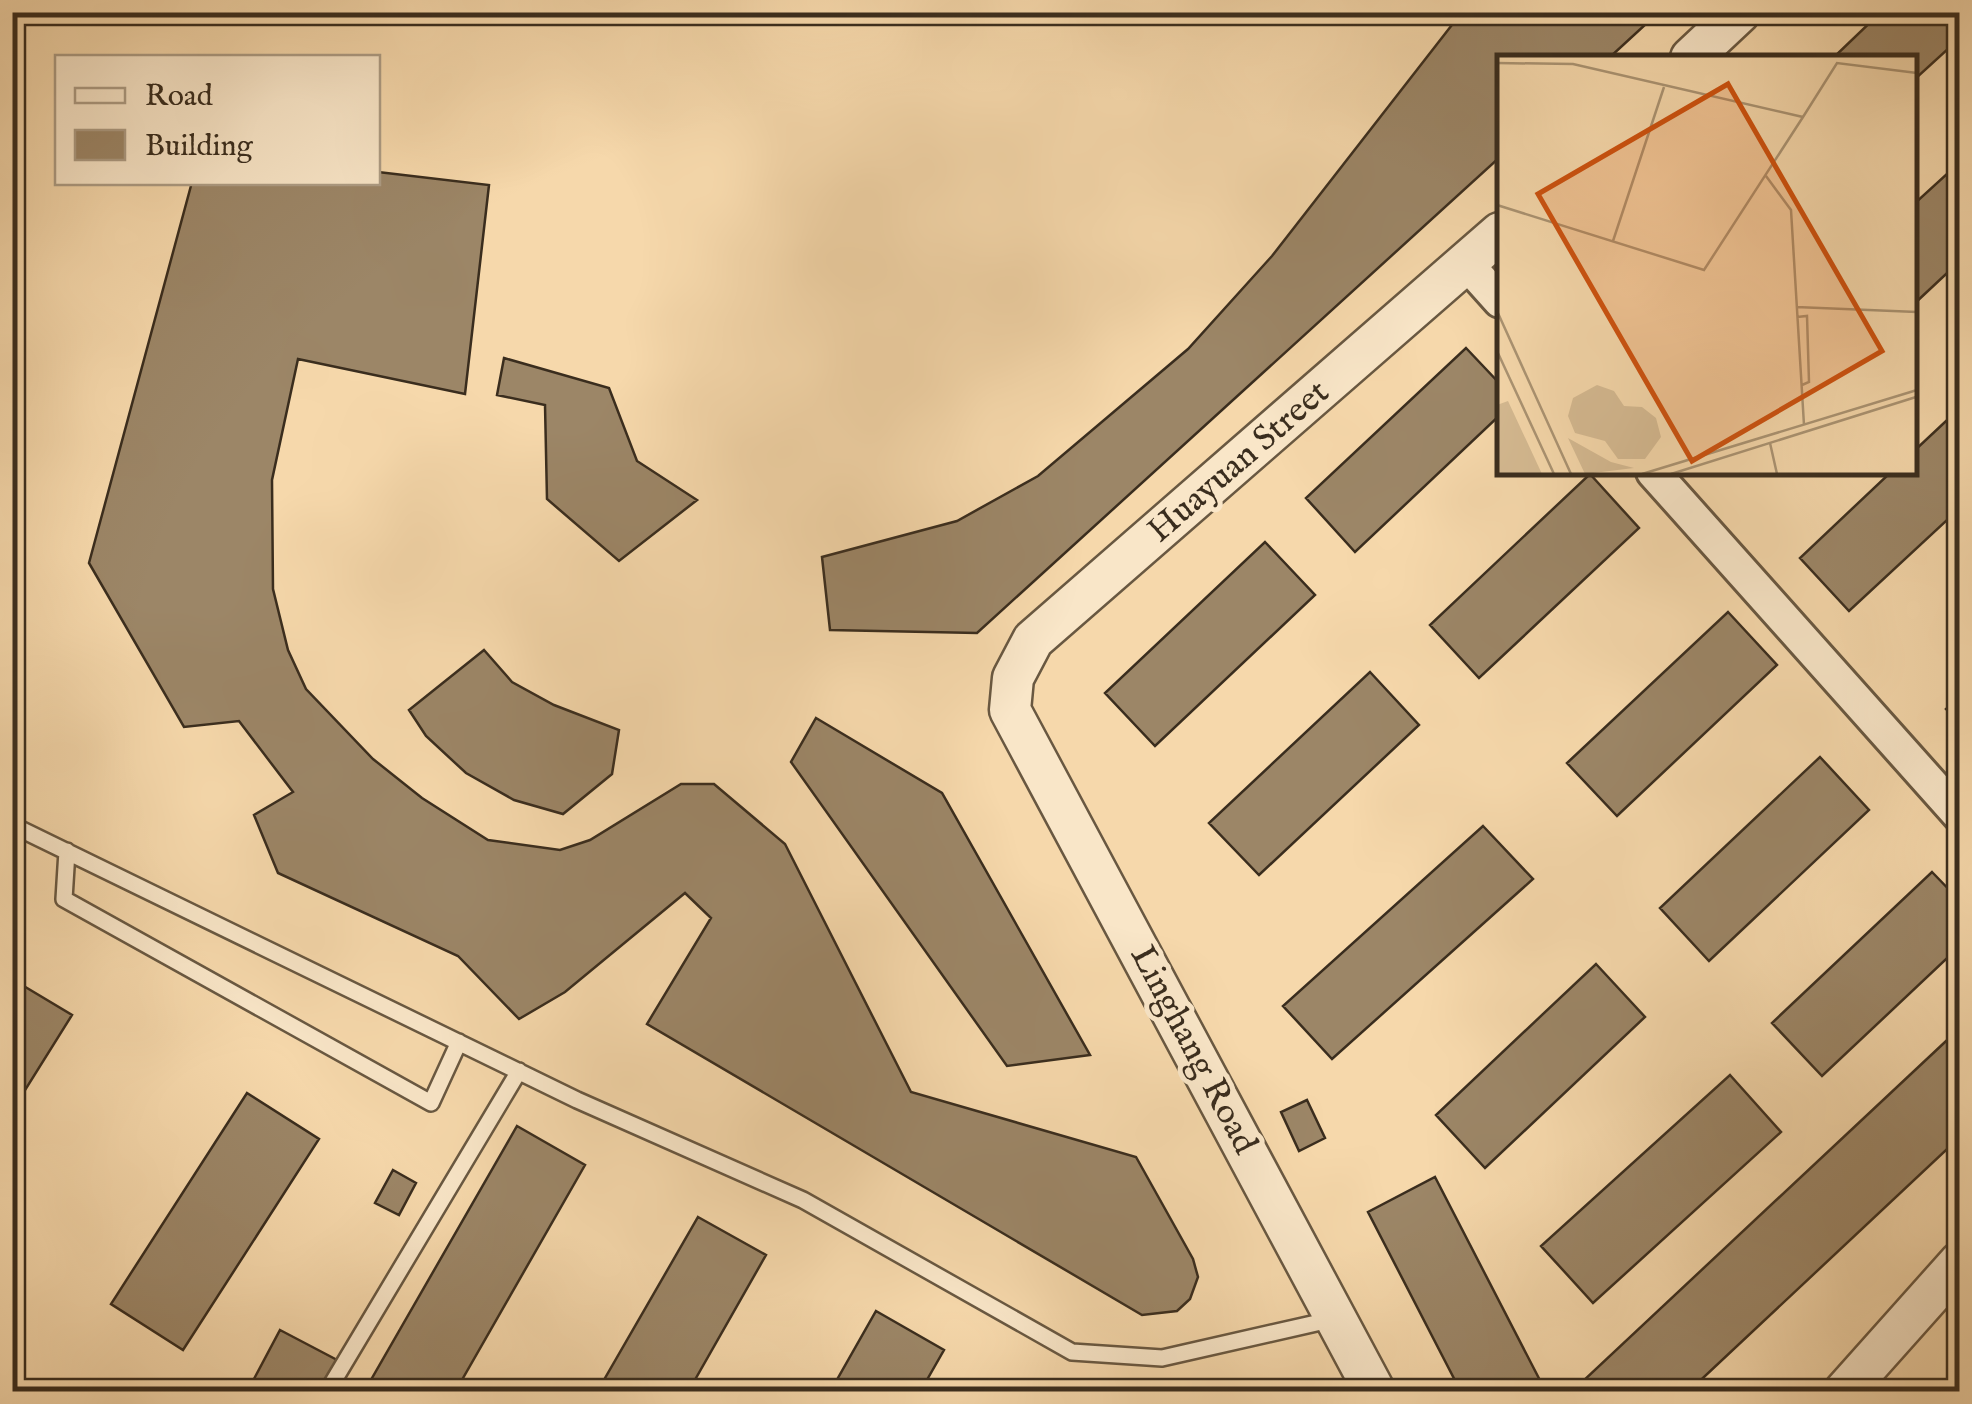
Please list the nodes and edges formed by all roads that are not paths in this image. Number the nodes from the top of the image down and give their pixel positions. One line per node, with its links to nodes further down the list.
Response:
1 (1740, 12): 2 (street)
2 (1694, 55)
3 (1497, 236): 4 (street, Huayuan Street)
4 (1466, 264): 5 (street); 7 (street, Huayuan Street)
5 (1497, 298)
6 (1656, 475): 8 (street)
7 (1010, 710): 14 (street, Linghang Road)
8 (1960, 816)
9 (12, 825): 10 (lane)
10 (67, 851): 11 (lane); 11 (lane)
11 (459, 1042): 12 (lane)
12 (519, 1071): 14 (lane); 15 (lane)
13 (1960, 1262): 17 (street)
14 (1337, 1318): 16 (street, Linghang Road)
15 (327, 1392)
16 (1375, 1392)
17 (1844, 1392)

